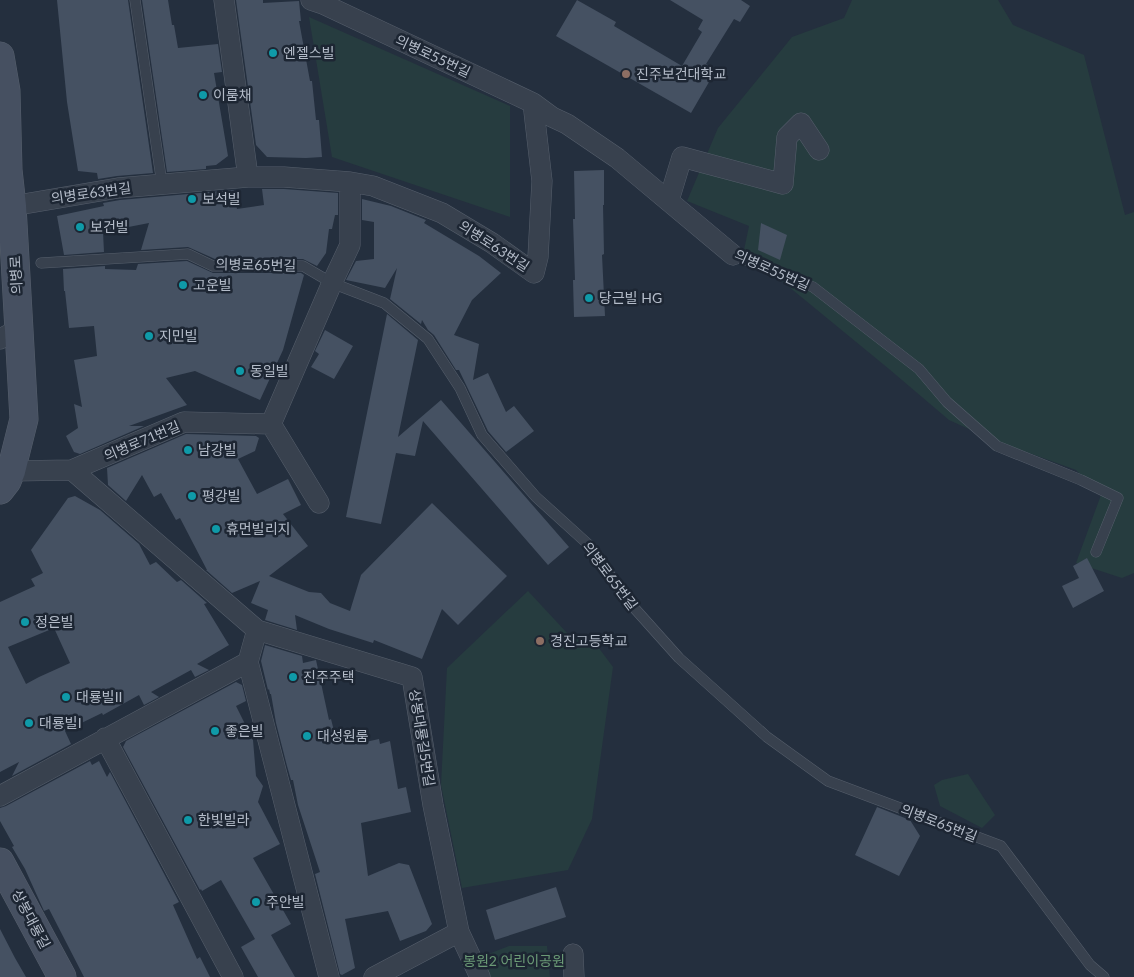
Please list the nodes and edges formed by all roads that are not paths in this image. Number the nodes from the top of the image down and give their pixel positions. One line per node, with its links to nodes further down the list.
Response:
1 (135, 0): 10 (lane)
2 (224, 0): 8 (street)
3 (311, 0): 5 (street, 의병로55번길)
4 (0, 56): 7 (street, 의병로)
5 (533, 103): 9 (street, 의병로63번길); 11 (street, 의병로55번길)
6 (819, 150): 11 (street)
7 (4, 172): 12 (street, 의병로)
8 (248, 178): 9 (street, 의병로63번길); 10 (street, 의병로63번길)
9 (350, 182): 15 (street)
10 (162, 184): 12 (street, 의병로63번길)
11 (669, 200): 13 (street, 의병로55번길)
12 (12, 206): 16 (street, 의병로)
13 (733, 255): 21 (lane, 의병로55번길)
14 (41, 263): 15 (lane, 의병로65번길)
15 (332, 283): 17 (street); 35 (lane, 의병로65번길)
16 (10, 334): 19 (street, 의병로)
17 (271, 424): 18 (street, 의병로71번길); 20 (street)
18 (72, 470): 19 (street, 의병로71번길); 22 (street)
19 (5, 481)
20 (319, 503)
21 (1096, 552)
22 (257, 630): 23 (street); 27 (street, 상봉대룡길5번길)
23 (248, 662): 24 (street); 31 (street)
24 (105, 738): 25 (street); 30 (street)
25 (0, 796)
26 (0, 862): 29 (street, 상봉대룡길)
27 (459, 932): 32 (street); 33 (street)
28 (573, 954): 34 (street)
29 (62, 977)
30 (233, 977)
31 (329, 977)
32 (374, 977)
33 (480, 977)
34 (574, 977)
35 (1104, 977)

